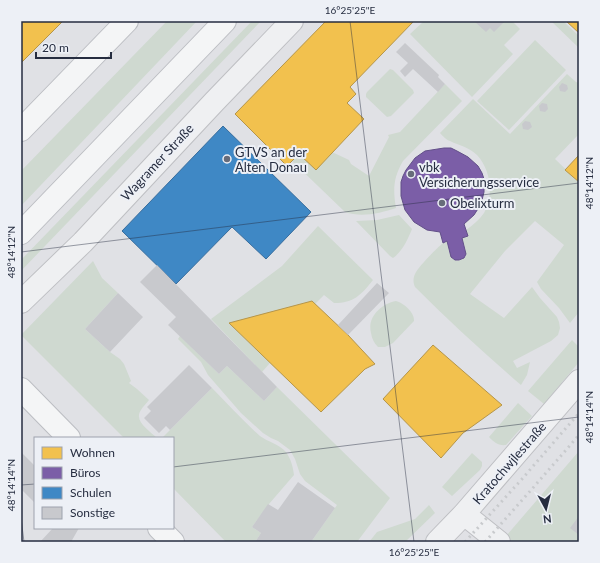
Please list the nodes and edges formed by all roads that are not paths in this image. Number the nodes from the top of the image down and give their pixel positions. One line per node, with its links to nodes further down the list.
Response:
1 (127, 21): 4 (main road)
2 (225, 21): 5 (main road)
3 (292, 21): 6 (street, Wagramer Straße)
4 (21, 130)
5 (21, 233)
6 (21, 302)
7 (579, 381): 10 (street, Kratochwjlestraße)
8 (21, 389): 9 (main road)
9 (69, 437)
10 (464, 514): 13 (street, Kratochwjlestraße); 14 (street)
11 (160, 529): 12 (main road)
12 (173, 542)
13 (436, 542)
14 (499, 542)

